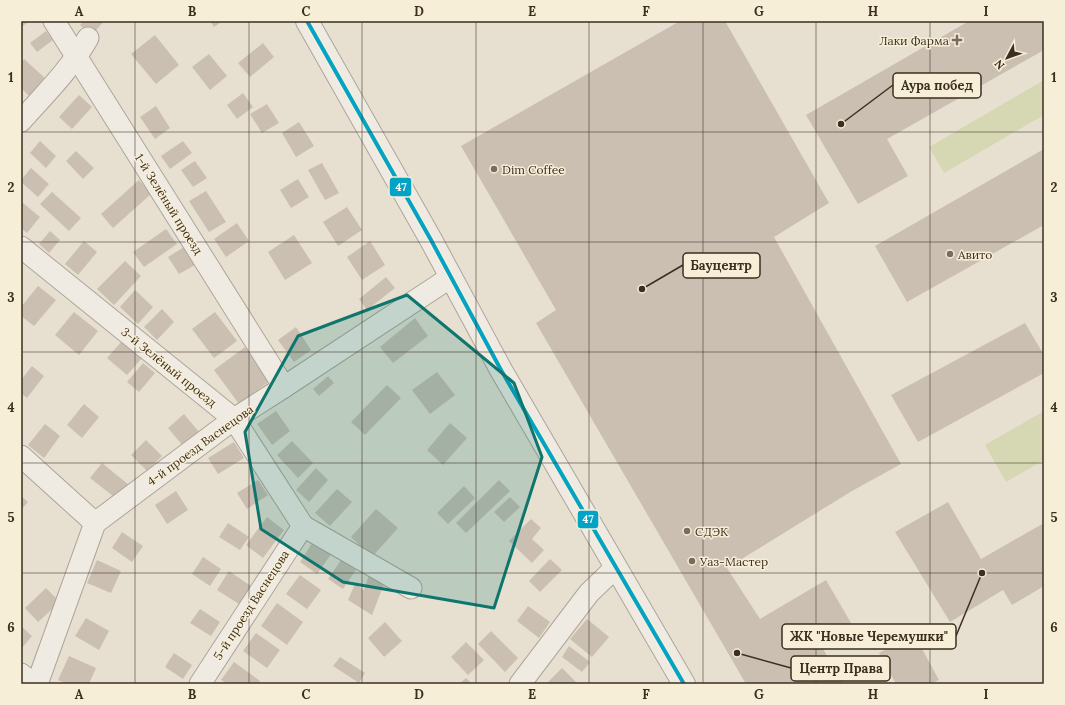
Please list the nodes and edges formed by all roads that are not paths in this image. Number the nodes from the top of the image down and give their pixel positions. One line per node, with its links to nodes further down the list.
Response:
1 (54, 21): 4 (street, 1-й Зелёный проезд)
2 (308, 21): 7 (street)
3 (88, 38): 4 (street)
4 (76, 58): 5 (street); 8 (street, 1-й Зелёный проезд)
5 (21, 121)
6 (21, 247): 9 (street, 3-й Зелёный проезд)
7 (451, 277): 8 (street, 4-й проезд Васнецова); 13 (street)
8 (284, 387): 9 (street, 4-й проезд Васнецова)
9 (234, 419): 11 (street, 4-й проезд Васнецова); 12 (street, 3-й Зелёный проезд)
10 (21, 456): 11 (street)
11 (95, 523): 16 (street)
12 (303, 526): 14 (street, 3-й Зелёный проезд); 17 (street, 5-й проезд Васнецова)
13 (615, 568): 18 (street); 19 (street)
14 (411, 588)
15 (21, 674): 16 (street)
16 (36, 684)
17 (200, 684)
18 (520, 684)
19 (684, 684)

